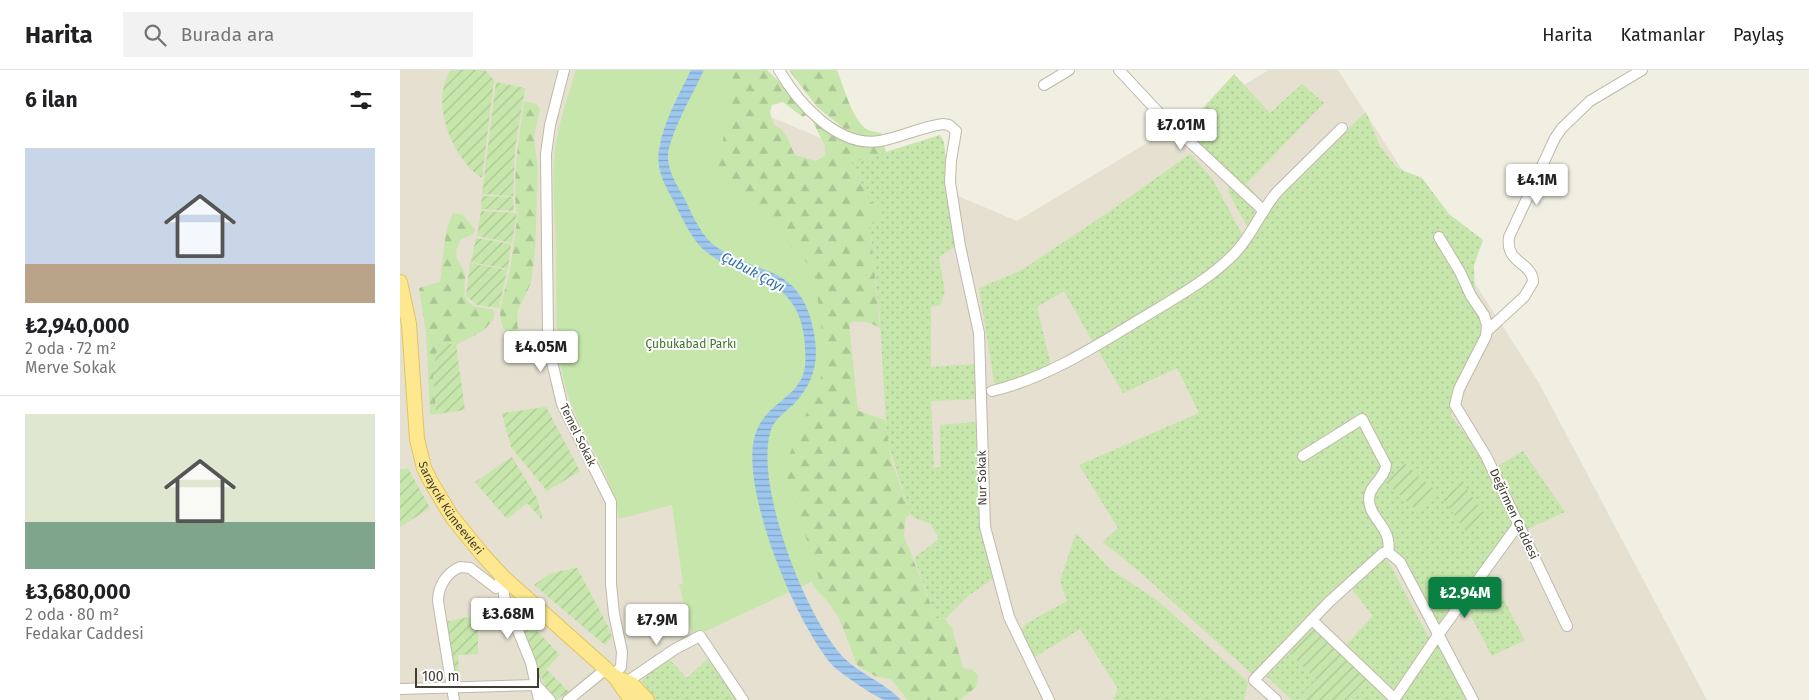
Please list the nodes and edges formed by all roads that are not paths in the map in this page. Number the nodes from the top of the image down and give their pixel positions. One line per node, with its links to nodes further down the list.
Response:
1 (564, 70): 20 (street, Temel Sokak)
2 (779, 70): 33 (street, Nur Sokak)
3 (1070, 70): 6 (street)
4 (1119, 70): 8 (street)
5 (1642, 70): 11 (street)
6 (1044, 85)
7 (1342, 128): 8 (street)
8 (1264, 211): 12 (street)
9 (1439, 237): 11 (street)
10 (400, 282): 16 (main road, Saraycık Kümeevleri)
11 (1487, 331): 14 (street, Değirmen Caddesi)
12 (992, 391)
13 (1303, 456): 15 (street)
14 (1518, 525): 18 (street, Değirmen Caddesi); 19 (street)
15 (1388, 552): 17 (street); 19 (street)
16 (504, 577): 20 (main road, Saraycık Kümeevleri); 22 (street); 23 (street)
17 (1312, 620): 25 (street); 34 (street)
18 (1567, 626)
19 (1438, 635): 25 (street); 35 (street)
20 (611, 674): 21 (main road); 29 (street); 30 (main road)
21 (628, 681): 31 (main road); 32 (street)
22 (536, 685): 23 (street); 27 (street); 28 (street)
23 (451, 688): 24 (street); 26 (street)
24 (400, 689)
25 (1395, 699)
26 (454, 700)
27 (539, 700)
28 (550, 700)
29 (568, 700)
30 (631, 700)
31 (647, 700)
32 (743, 700)
33 (1049, 700)
34 (1276, 700)
35 (1474, 700)

